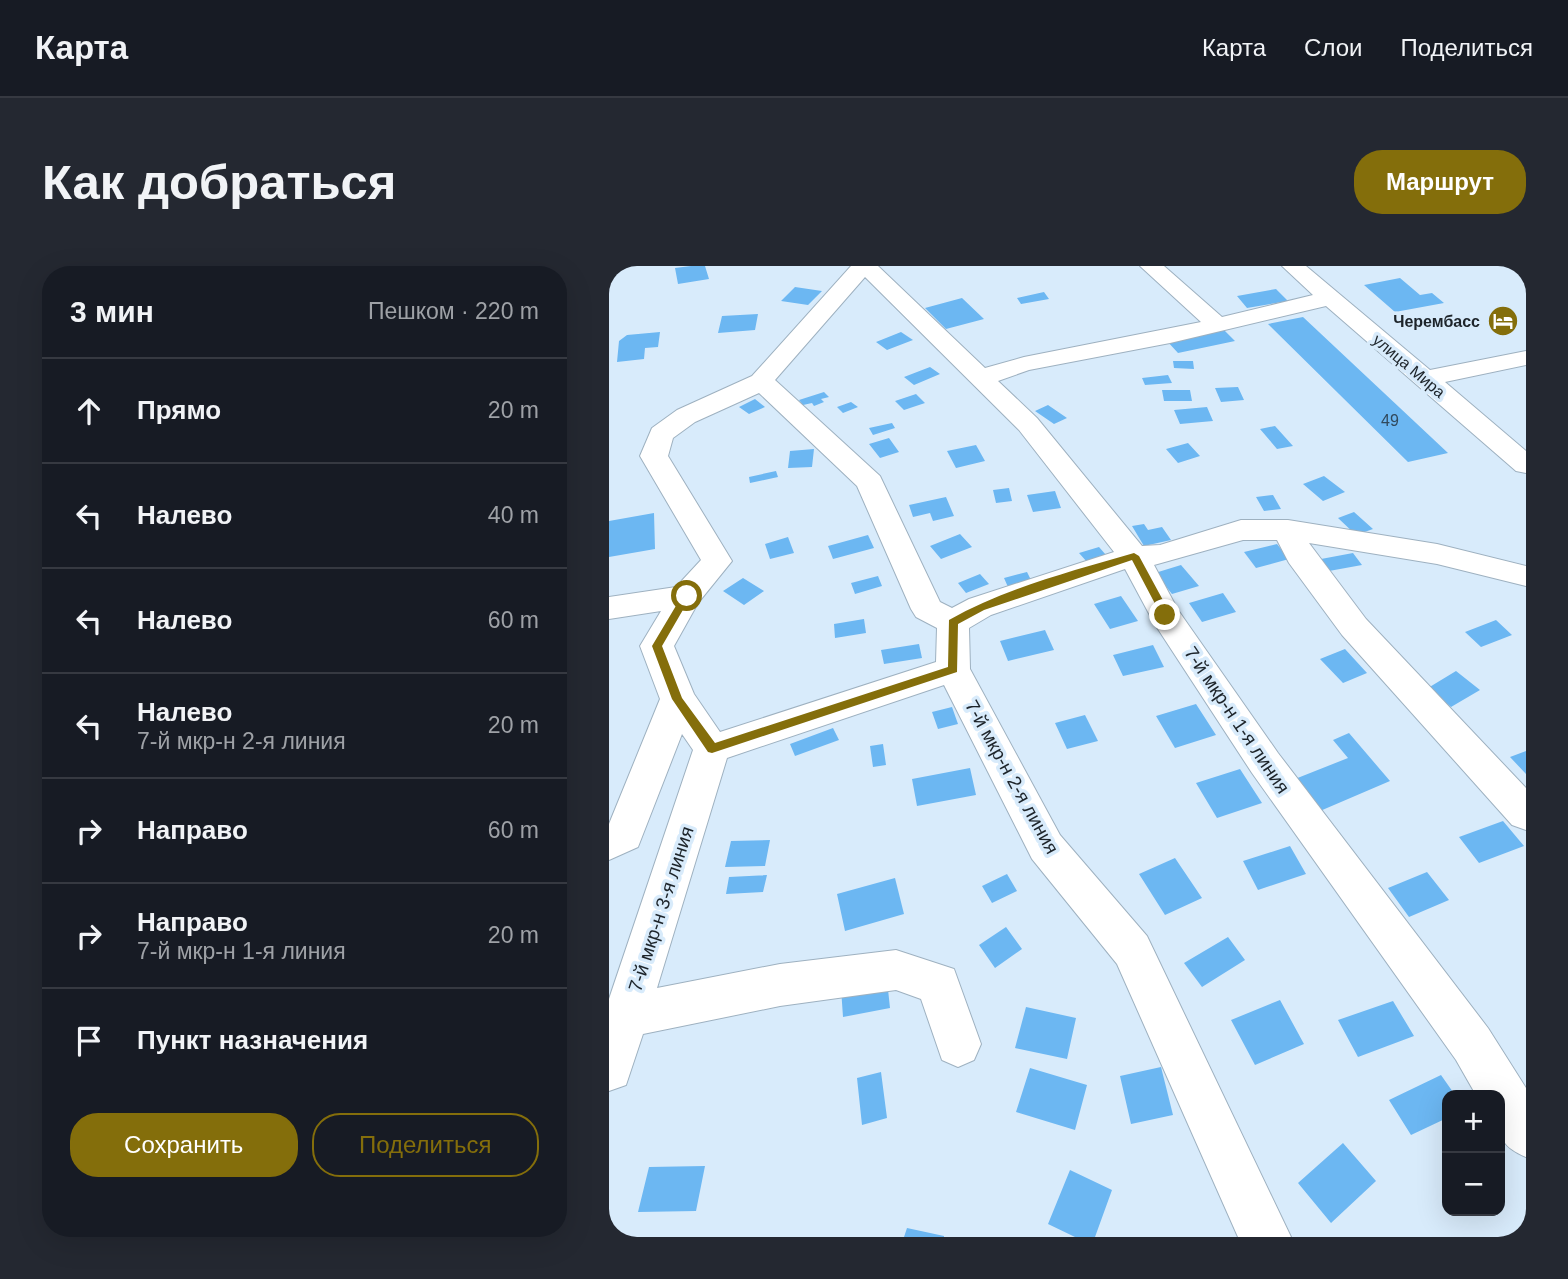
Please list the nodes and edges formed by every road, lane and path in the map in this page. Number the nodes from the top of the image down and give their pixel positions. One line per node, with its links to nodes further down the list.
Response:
1 (865, 266): 7 (street, 7-й мкр-н 1-я линия); 9 (street)
2 (1151, 266): 5 (street)
3 (1293, 266): 4 (street, улица Мира)
4 (1329, 298): 5 (street); 8 (street, улица Мира)
5 (1217, 324): 7 (street)
6 (1526, 358): 8 (street)
7 (981, 377): 12 (street, 7-й мкр-н 1-я линия)
8 (1425, 379): 10 (street, улица Мира)
9 (761, 381): 14 (street); 16 (street)
10 (1526, 465)
11 (1288, 530): 12 (street); 13 (street); 20 (street)
12 (1134, 556): 16 (street); 25 (street, 7-й мкр-н 1-я линия)
13 (1526, 576)
14 (687, 596): 15 (street); 18 (street)
15 (609, 608)
16 (953, 623): 17 (street, 7-й мкр-н 2-я линия)
17 (953, 669): 19 (street); 26 (street, 7-й мкр-н 2-я линия)
18 (678, 699): 19 (street); 21 (street)
19 (712, 749): 22 (street, 7-й мкр-н 3-я линия)
20 (1526, 814)
21 (609, 843)
22 (626, 1016): 23 (street); 24 (street, 7-й мкр-н 3-я линия)
23 (958, 1044)
24 (609, 1069)
25 (1526, 1133)
26 (1265, 1237)

